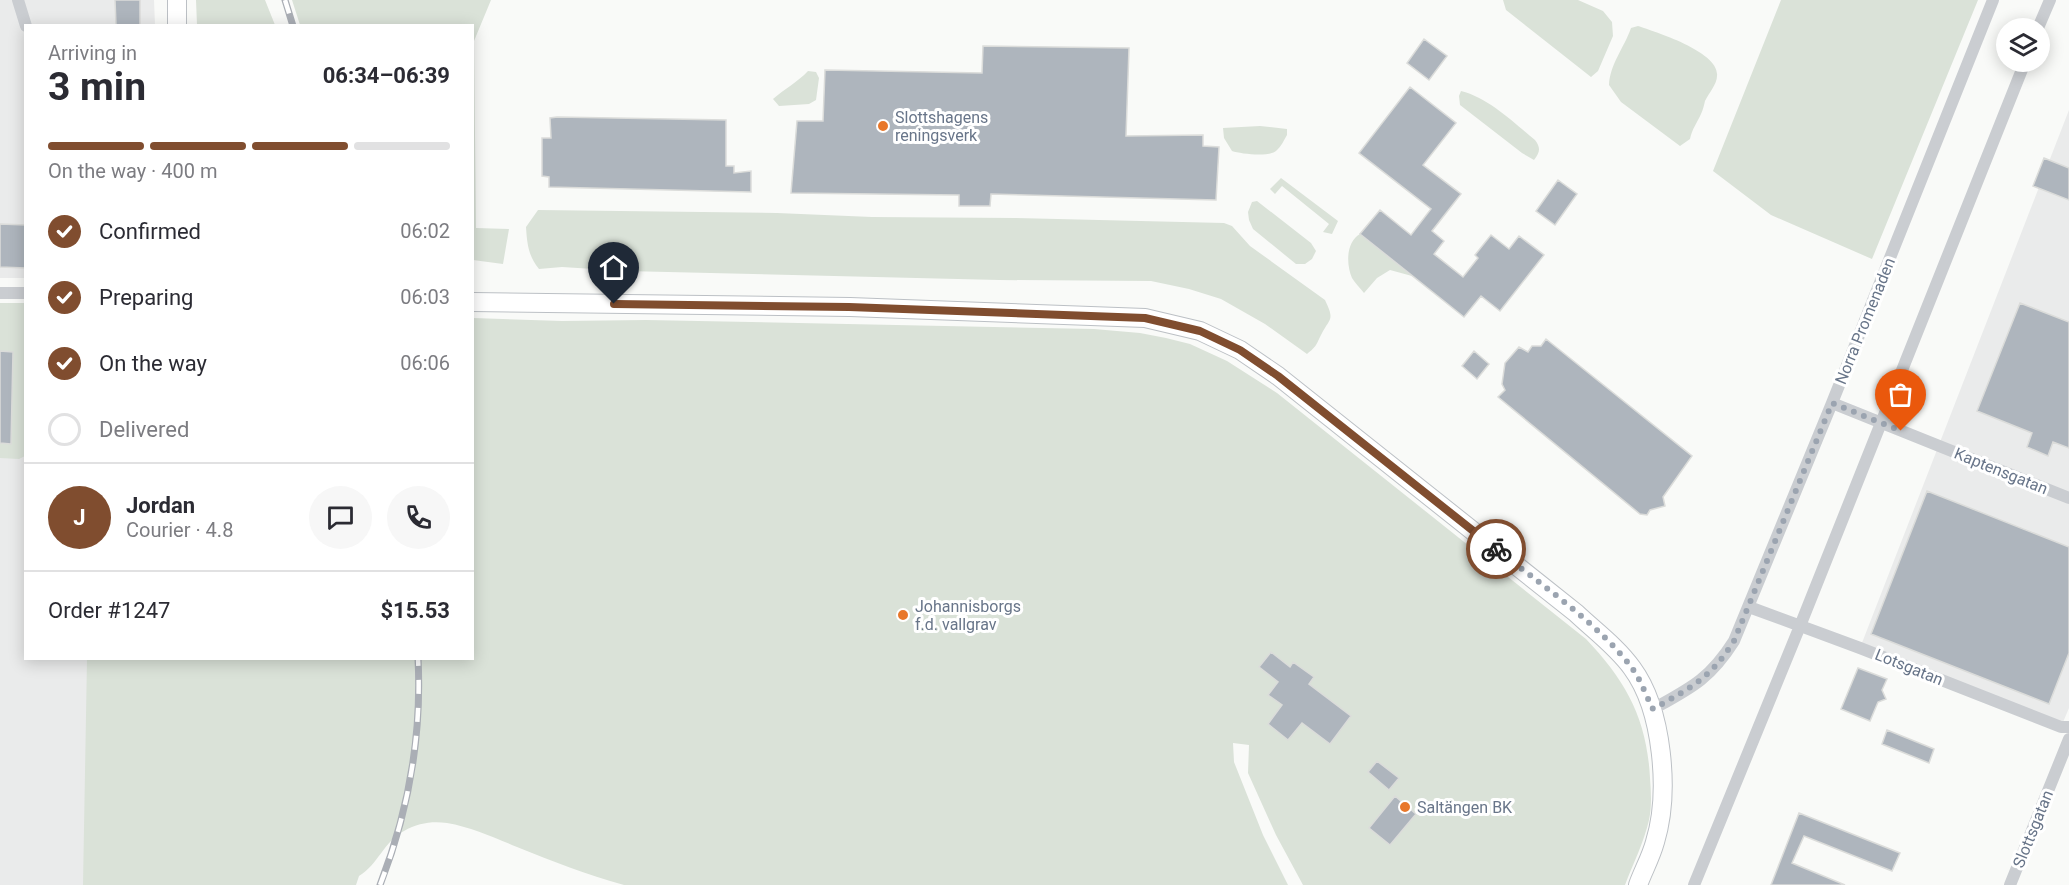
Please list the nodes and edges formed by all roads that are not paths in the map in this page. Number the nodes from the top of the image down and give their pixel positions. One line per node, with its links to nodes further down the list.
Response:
1 (18, 0): 6 (street)
2 (1993, 0): 12 (street, Norra Promenaden)
3 (2050, 0): 5 (street)
4 (177, 3): 7 (street)
5 (2042, 18)
6 (25, 24)
7 (179, 24)
8 (2021, 72): 13 (street)
9 (0, 293): 10 (street)
10 (24, 293)
11 (474, 302): 17 (street)
12 (1832, 403): 13 (street, Kaptensgatan); 15 (street, Norra Promenaden)
13 (1880, 423): 14 (street, Kaptensgatan); 16 (street)
14 (2069, 498)
15 (1749, 607): 16 (street, Lotsgatan); 17 (street, Norra Promenaden)
16 (1800, 626): 18 (street, Lotsgatan); 21 (street)
17 (1653, 709): 20 (street)
18 (2069, 727)
19 (2069, 740): 22 (street, Slottsgatan)
20 (1638, 885)
21 (1694, 885)
22 (2010, 885)

